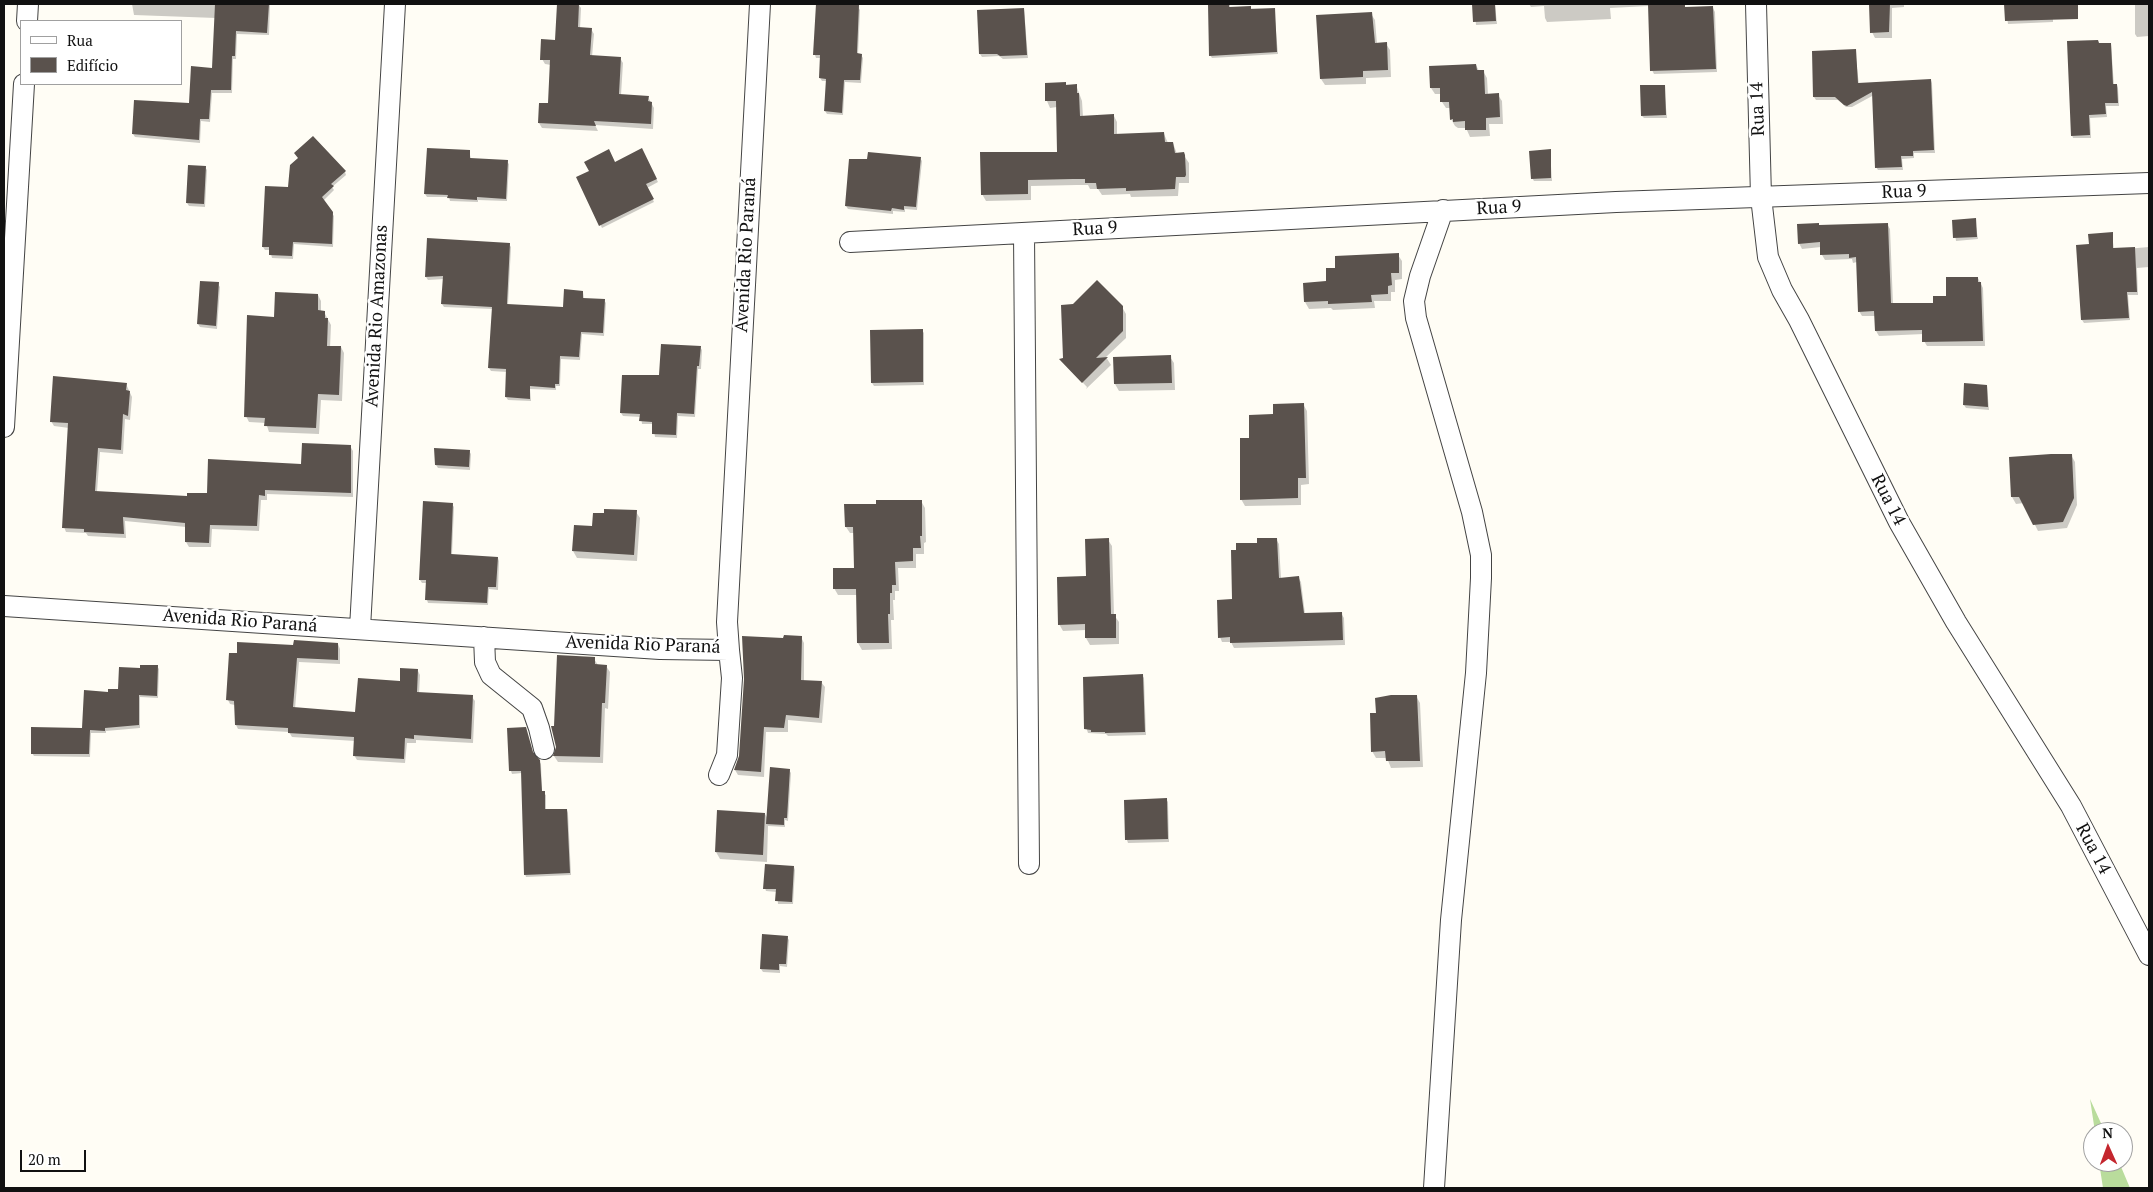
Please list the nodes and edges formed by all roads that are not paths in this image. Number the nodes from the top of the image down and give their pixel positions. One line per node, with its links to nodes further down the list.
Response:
1 (28, 4): 5 (street)
2 (395, 4): 14 (street, Avenida Rio Amazonas)
3 (760, 4): 16 (street, Avenida Rio Paraná)
4 (1756, 4): 8 (street, Rua 14)
5 (27, 20)
6 (24, 85): 12 (street)
7 (2149, 183): 8 (street, Rua 9)
8 (1761, 197): 9 (street, Rua 9); 20 (street, Rua 14)
9 (1443, 210): 10 (street, Rua 9); 21 (street)
10 (1024, 233): 11 (street, Rua 9); 19 (street)
11 (850, 242)
12 (4, 428)
13 (4, 606): 14 (street, Avenida Rio Paraná)
14 (360, 628): 15 (street, Avenida Rio Paraná)
15 (484, 637): 16 (street, Avenida Rio Paraná); 17 (street)
16 (728, 650): 18 (street)
17 (544, 749)
18 (719, 775)
19 (1029, 864)
20 (2149, 955)
21 (1434, 1188)

